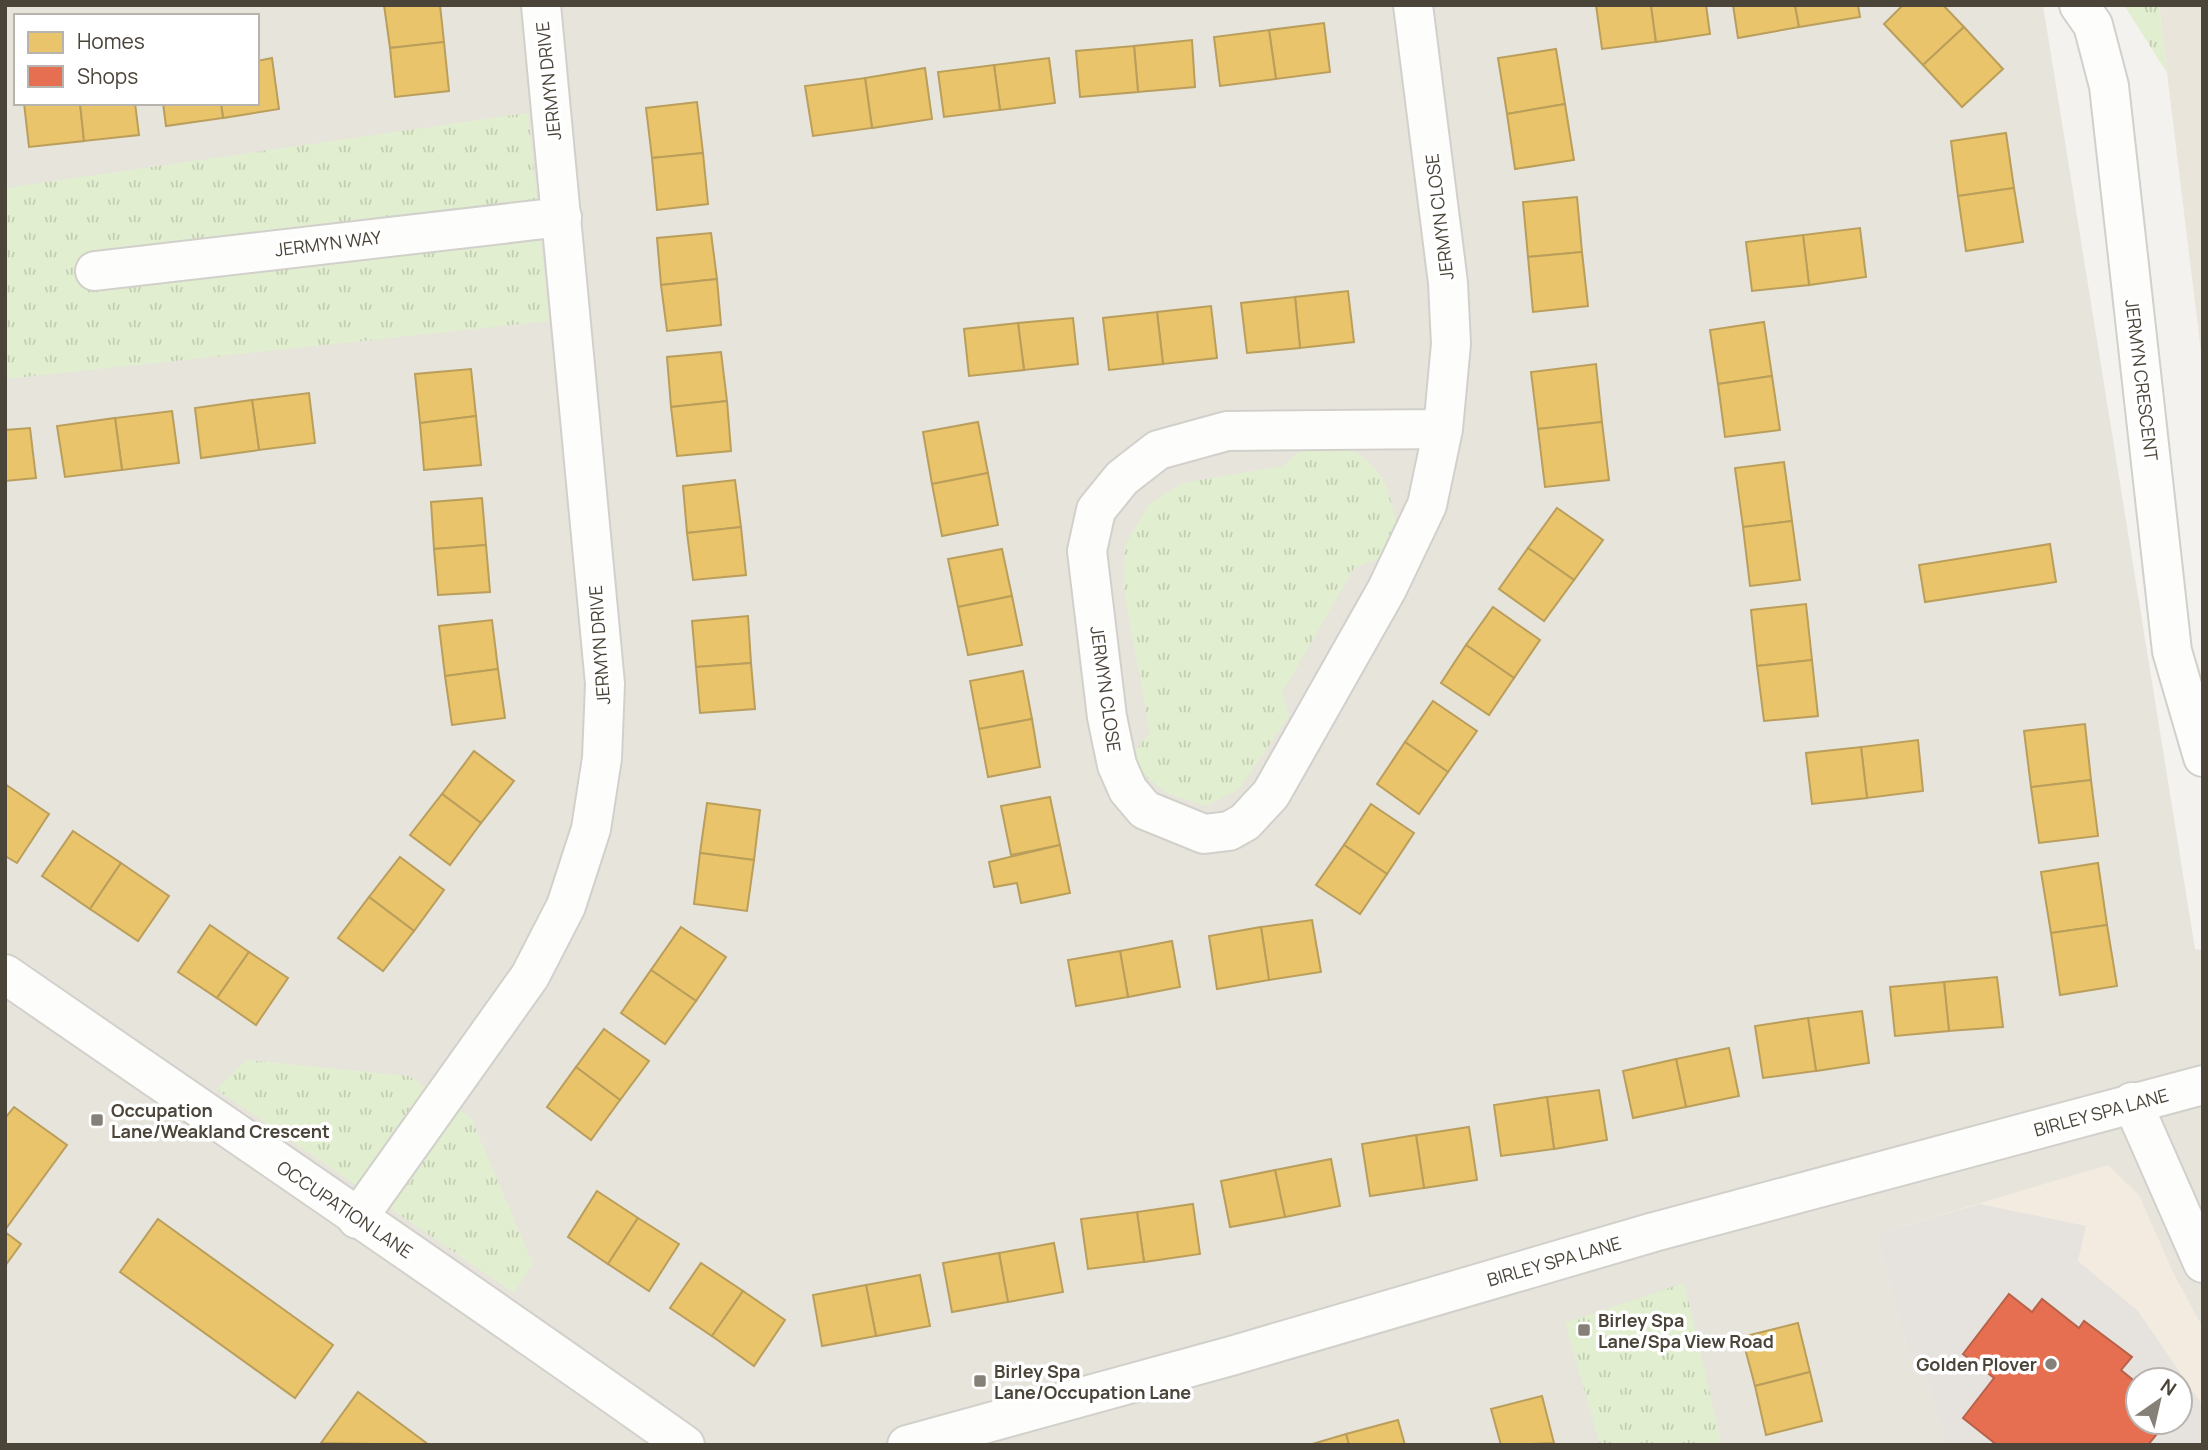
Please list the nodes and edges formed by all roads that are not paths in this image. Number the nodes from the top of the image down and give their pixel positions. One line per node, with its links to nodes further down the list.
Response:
1 (541, 5): 4 (street, JERMYN DRIVE)
2 (1413, 5): 6 (street, JERMYN CLOSE)
3 (2079, 5): 7 (street, JERMYN CRESCENT)
4 (562, 217): 5 (street, JERMYN WAY); 11 (street, JERMYN DRIVE)
5 (95, 271)
6 (1443, 429): 6 (street, JERMYN CLOSE)
7 (2203, 757)
8 (5, 974): 11 (street, OCCUPATION LANE)
9 (2203, 1085): 10 (street, BIRLEY SPA LANE)
10 (2132, 1102): 12 (street); 13 (street, BIRLEY SPA LANE)
11 (357, 1219): 14 (street, OCCUPATION LANE)
12 (2203, 1264)
13 (925, 1443)
14 (685, 1445)

